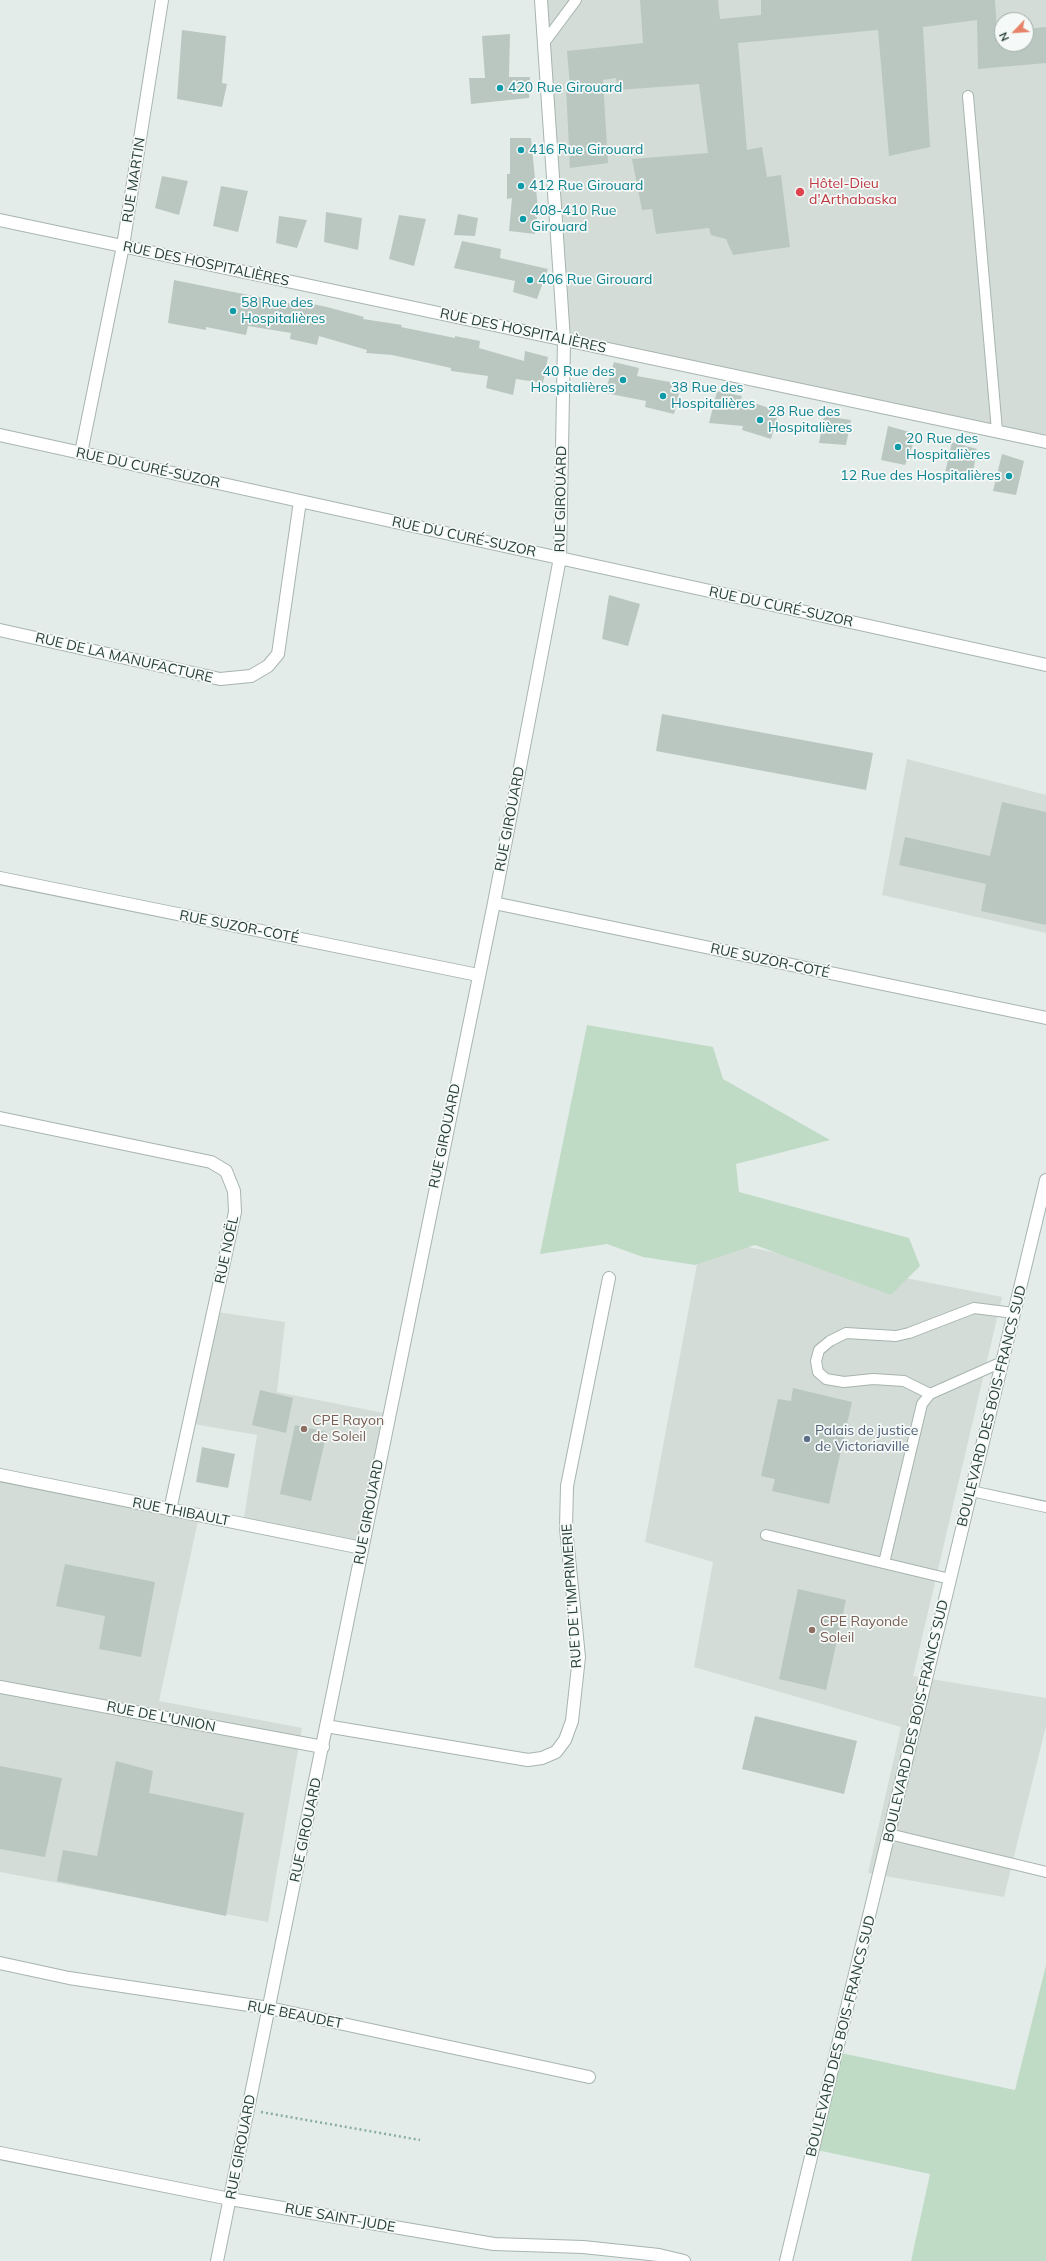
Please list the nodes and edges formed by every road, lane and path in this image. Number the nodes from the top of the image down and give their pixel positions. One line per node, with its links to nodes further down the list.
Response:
1 (162, 0): 7 (street, RUE MARTIN)
2 (541, 0): 4 (street, RUE GIROUARD)
3 (576, 0): 4 (lane)
4 (544, 43): 8 (street, RUE GIROUARD)
5 (968, 96): 9 (lane)
6 (0, 220): 7 (street, RUE DES HOSPITALIÈRES)
7 (123, 246): 8 (street, RUE DES HOSPITALIÈRES); 12 (street, RUE MARTIN)
8 (564, 340): 9 (street, RUE DES HOSPITALIÈRES); 14 (street, RUE GIROUARD)
9 (997, 432): 11 (street, RUE DES HOSPITALIÈRES)
10 (0, 435): 12 (street, RUE DU CURÉ-SUZOR)
11 (1046, 442)
12 (81, 453): 13 (street, RUE DU CURÉ-SUZOR)
13 (300, 501): 14 (street, RUE DU CURÉ-SUZOR); 15 (street, RUE DE LA MANUFACTURE)
14 (560, 558): 16 (street, RUE DU CURÉ-SUZOR); 18 (street, RUE GIROUARD)
15 (0, 630)
16 (1046, 665)
17 (0, 878): 19 (street, RUE SUZOR-COTÉ)
18 (494, 903): 19 (street, RUE GIROUARD); 20 (street, RUE SUZOR-COTÉ)
19 (478, 976): 32 (street, RUE GIROUARD)
20 (1046, 1018)
21 (0, 1118): 30 (street, RUE NOËL)
22 (1046, 1180): 24 (street, BOULEVARD DES BOIS-FRANCS SUD)
23 (609, 1278): 36 (street, RUE DE L'IMPRIMERIE)
24 (1014, 1313): 25 (street, BOULEVARD DES BOIS-FRANCS SUD); 26 (lane)
25 (1002, 1362): 26 (lane); 28 (street, BOULEVARD DES BOIS-FRANCS SUD)
26 (930, 1394): 33 (lane)
27 (0, 1475): 30 (street, RUE THIBAULT)
28 (971, 1491): 29 (lane); 34 (street, BOULEVARD DES BOIS-FRANCS SUD)
29 (1046, 1507)
30 (170, 1510): 32 (street, RUE THIBAULT)
31 (766, 1535): 33 (lane)
32 (362, 1548): 36 (street, RUE GIROUARD)
33 (884, 1563): 34 (lane)
34 (950, 1579): 38 (street, BOULEVARD DES BOIS-FRANCS SUD)
35 (0, 1687): 37 (street, RUE DE L'UNION)
36 (326, 1726): 37 (street, RUE GIROUARD)
37 (323, 1747): 41 (street, RUE GIROUARD)
38 (889, 1834): 39 (lane); 49 (street, BOULEVARD DES BOIS-FRANCS SUD)
39 (1046, 1872)
40 (0, 1963): 41 (street, RUE BEAUDET)
41 (269, 2008): 42 (street, RUE BEAUDET); 43 (street, RUE GIROUARD)
42 (589, 2077)
43 (248, 2110): 44 (path); 46 (street, RUE GIROUARD)
44 (420, 2140)
45 (0, 2153): 46 (street, RUE SAINT-JUDE)
46 (230, 2199): 47 (street, RUE GIROUARD); 48 (street, RUE SAINT-JUDE)
47 (217, 2261)
48 (684, 2261)
49 (786, 2261)

